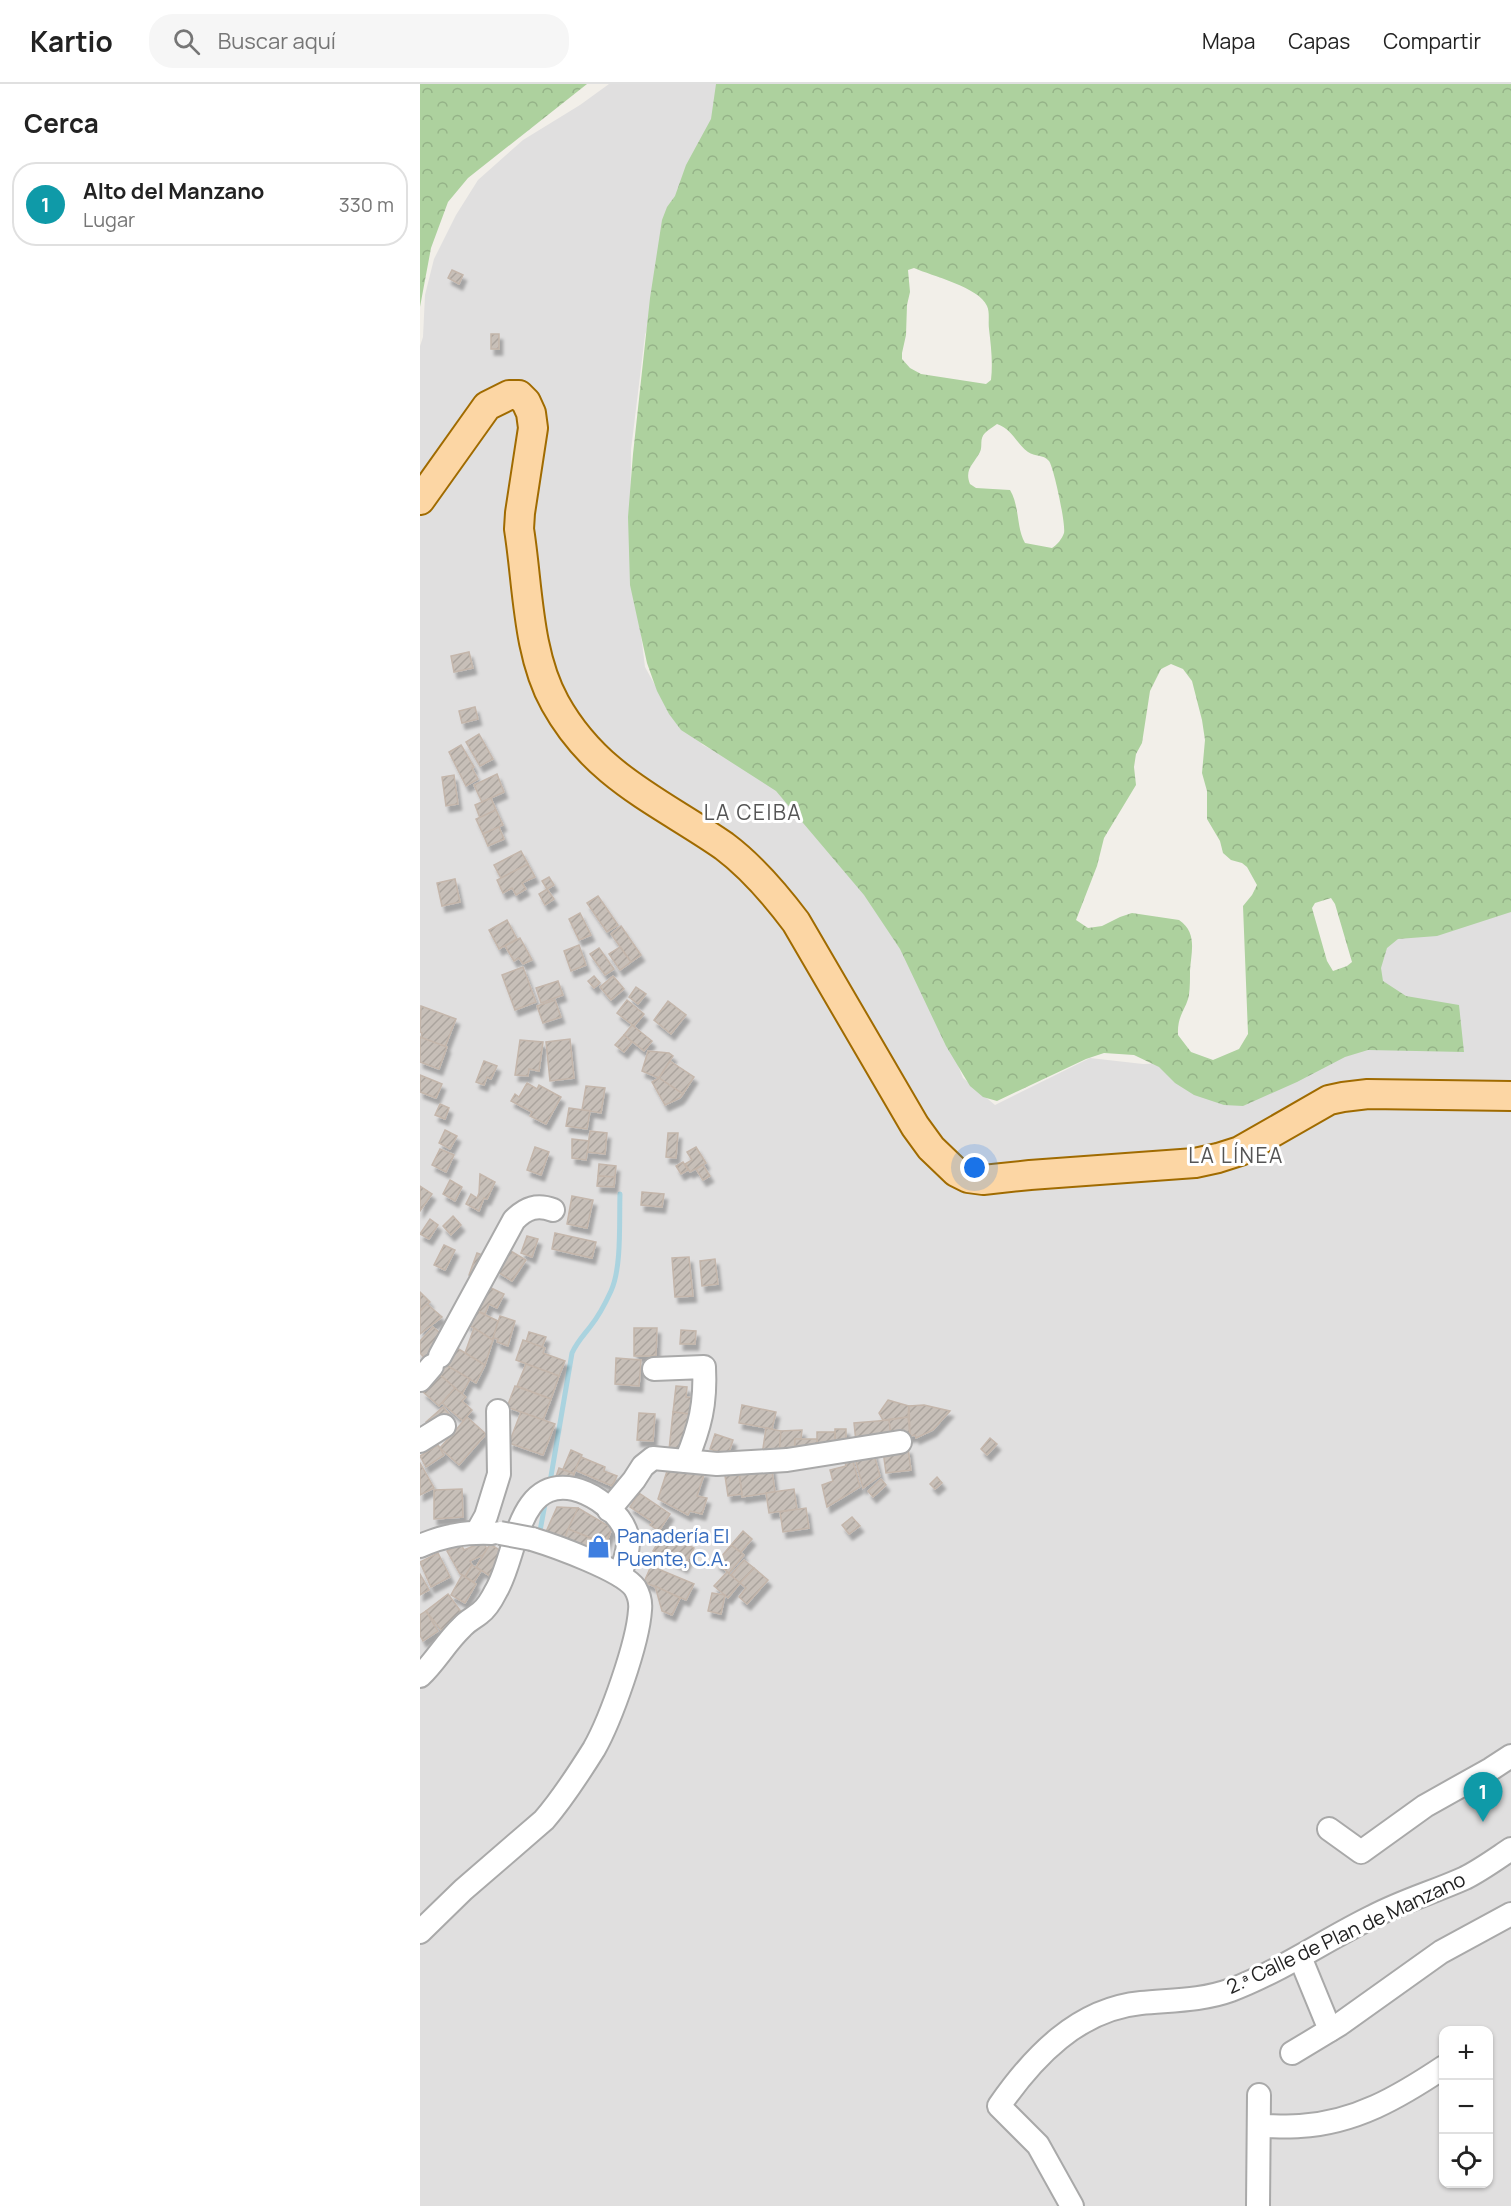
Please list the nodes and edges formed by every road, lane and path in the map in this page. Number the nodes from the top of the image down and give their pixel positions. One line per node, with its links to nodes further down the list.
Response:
1 (420, 500): 2 (main road)
2 (1511, 1096)
3 (553, 1210): 4 (street)
4 (431, 1367)
5 (654, 1369): 10 (street)
6 (498, 1411): 12 (street)
7 (444, 1426): 8 (street)
8 (420, 1442)
9 (900, 1442): 10 (street)
10 (686, 1461): 11 (street)
11 (609, 1509): 14 (street); 15 (street)
12 (477, 1532): 13 (street); 14 (street, bridge)
13 (420, 1546)
14 (620, 1575): 20 (street)
15 (420, 1676)
16 (1511, 1755): 17 (street)
17 (1329, 1829)
18 (1511, 1849): 21 (street, 2.ª Calle de Plan de Manzano)
19 (1511, 1914): 22 (street)
20 (420, 1932)
21 (1300, 1957): 22 (street); 27 (street, 2.ª Calle de Plan de Manzano)
22 (1330, 2030): 23 (street)
23 (1292, 2053)
24 (1439, 2070): 26 (street)
25 (1259, 2095): 26 (street)
26 (1259, 2126): 28 (street)
27 (1072, 2206)
28 (1258, 2206)

